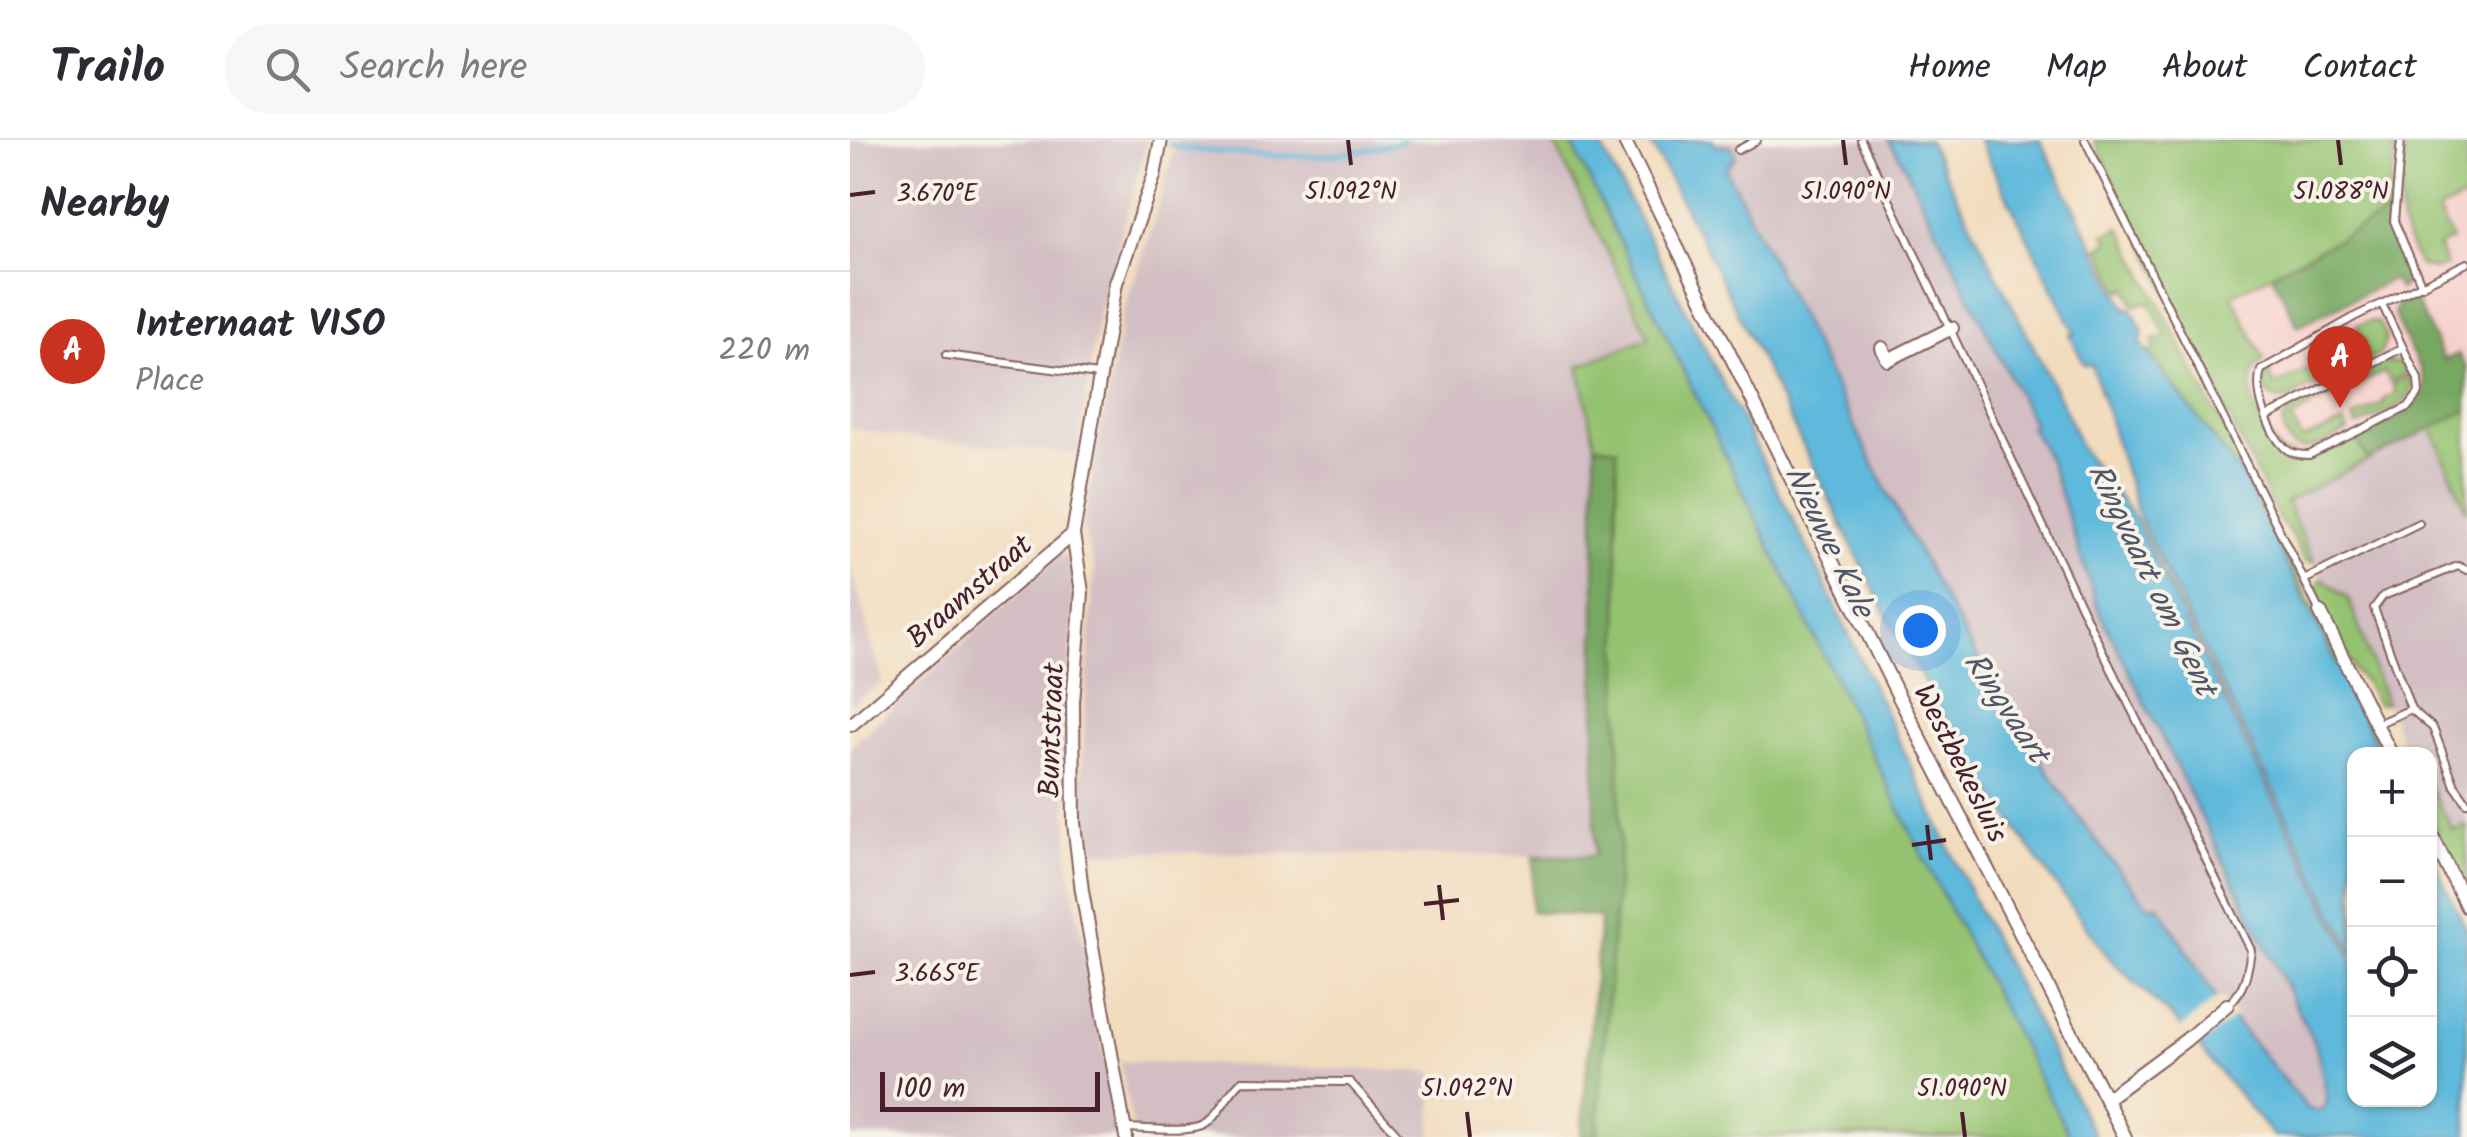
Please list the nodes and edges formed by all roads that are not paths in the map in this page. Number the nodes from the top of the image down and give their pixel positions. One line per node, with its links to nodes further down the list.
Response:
1 (1162, 140): 17 (street, Buntstraat)
2 (1624, 140): 32 (street, Westbekesluis)
3 (1757, 140): 7 (lane)
4 (1862, 140): 11 (lane)
5 (2085, 140): 22 (lane)
6 (2401, 140): 9 (lane)
7 (1738, 150)
8 (2467, 264): 9 (lane)
9 (2422, 286): 10 (lane)
10 (2382, 304): 13 (lane); 18 (lane)
11 (1952, 328): 15 (street); 31 (lane)
12 (1882, 348): 15 (street)
13 (2402, 348): 18 (lane); 18 (lane)
14 (946, 355): 17 (lane)
15 (1898, 355): 16 (street)
16 (1904, 369)
17 (1100, 375): 20 (street, Buntstraat)
18 (2268, 416)
19 (2419, 523): 22 (lane)
20 (1073, 534): 25 (street, Braamstraat); 33 (street, Buntstraat)
21 (2467, 570): 24 (lane)
22 (2304, 580): 23 (lane)
23 (2320, 612): 26 (street)
24 (2410, 709): 26 (lane); 28 (lane)
25 (852, 724)
26 (2376, 724): 27 (street)
27 (2388, 747)
28 (2467, 803)
29 (2432, 837): 30 (street)
30 (2467, 907)
31 (2227, 1006): 32 (street)
32 (2106, 1099): 35 (street, Westbekesluis)
33 (1126, 1132): 34 (lane)
34 (1397, 1134)
35 (2126, 1137)

